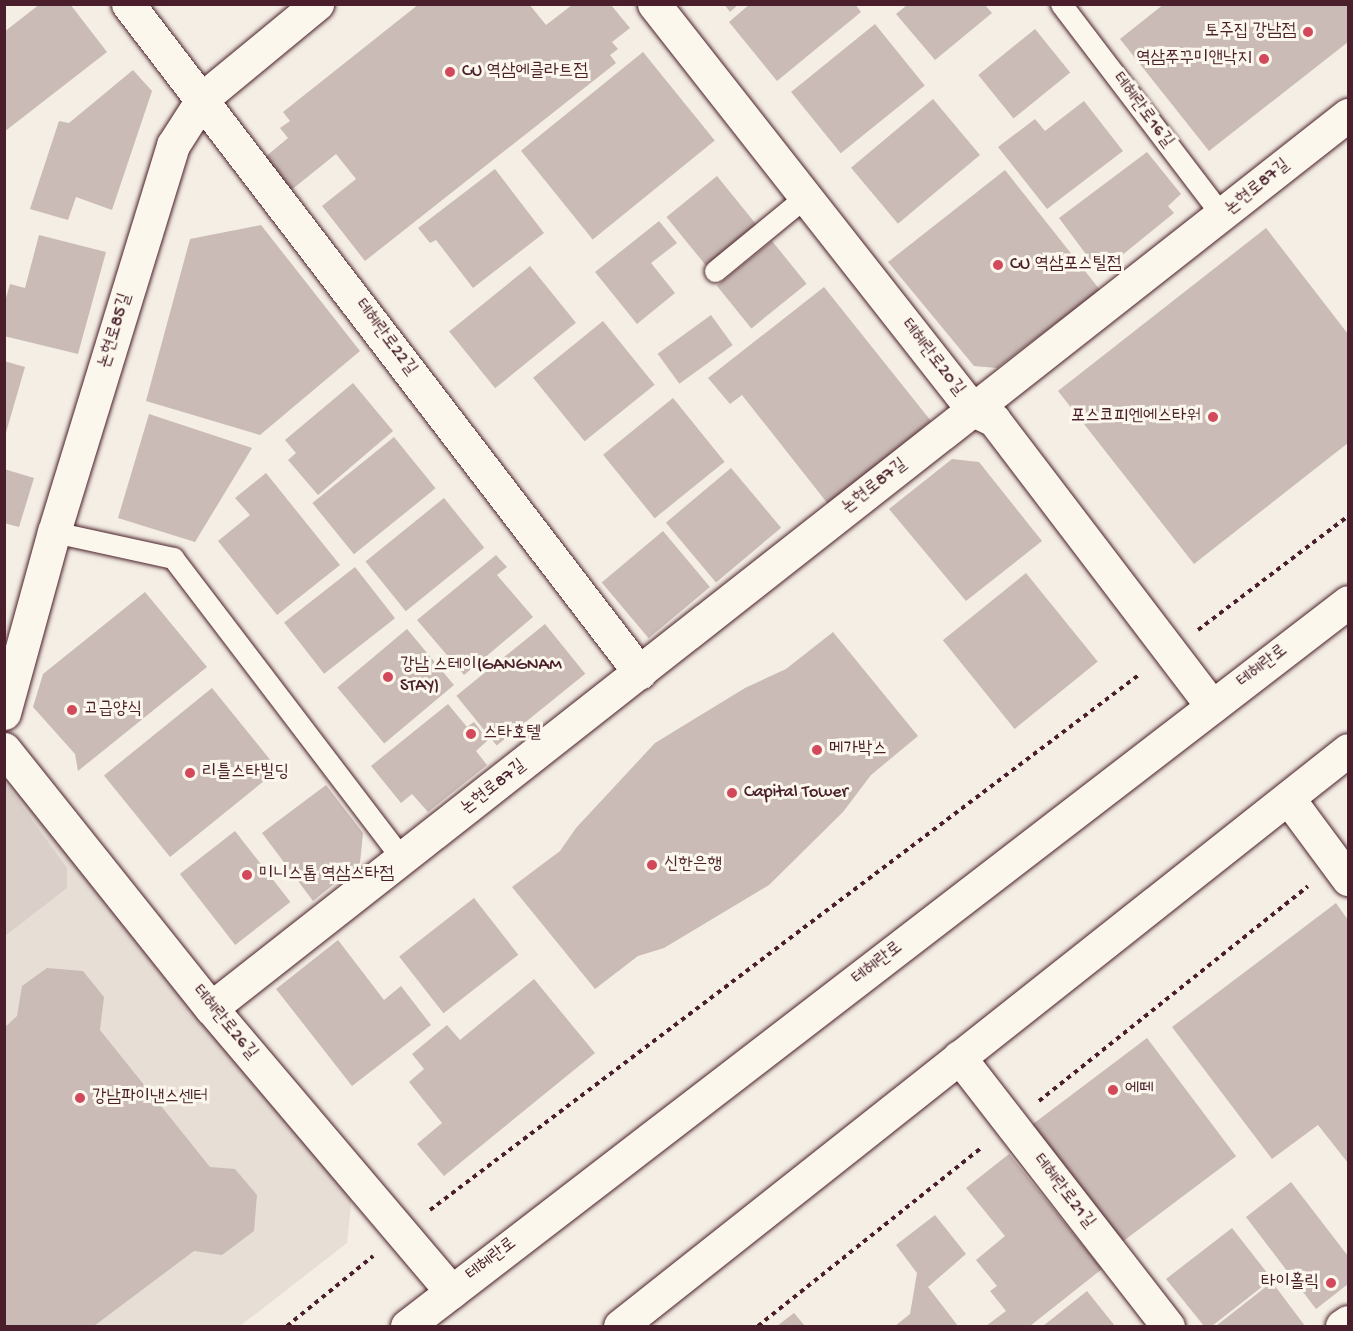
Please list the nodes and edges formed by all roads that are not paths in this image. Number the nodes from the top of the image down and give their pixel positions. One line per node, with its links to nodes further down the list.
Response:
1 (128, 4): 5 (street, 테헤란로22길)
2 (317, 4): 5 (street, 논현로85길)
3 (654, 4): 7 (street, 테헤란로20길)
4 (1061, 4): 8 (lane, 테헤란로16길)
5 (203, 98): 11 (street, 논현로85길); 13 (street, 테헤란로22길)
6 (1348, 115): 8 (street, 논현로87길)
7 (804, 198): 9 (lane); 10 (street, 테헤란로20길)
8 (1223, 217): 10 (street, 논현로87길)
9 (715, 271)
10 (973, 410): 13 (street, 논현로87길); 14 (street, 테헤란로20길)
11 (54, 532): 15 (street, 논현로85길); 19 (lane)
12 (1348, 602): 14 (street, 테헤란로)
13 (640, 673): 19 (street, 논현로87길)
14 (1212, 706): 23 (street, 테헤란로)
15 (4, 713)
16 (4, 748): 21 (street, 테헤란로26길)
17 (1348, 750): 18 (street)
18 (1288, 798): 20 (street); 22 (street)
19 (403, 860): 21 (street, 논현로87길)
20 (1343, 871)
21 (211, 1008): 23 (street, 테헤란로26길)
22 (959, 1058): 26 (street); 27 (street, 테헤란로21길)
23 (452, 1292): 25 (street, 테헤란로)
24 (1348, 1322): 28 (street)
25 (407, 1326)
26 (620, 1326)
27 (1168, 1326)
28 (1342, 1326)

